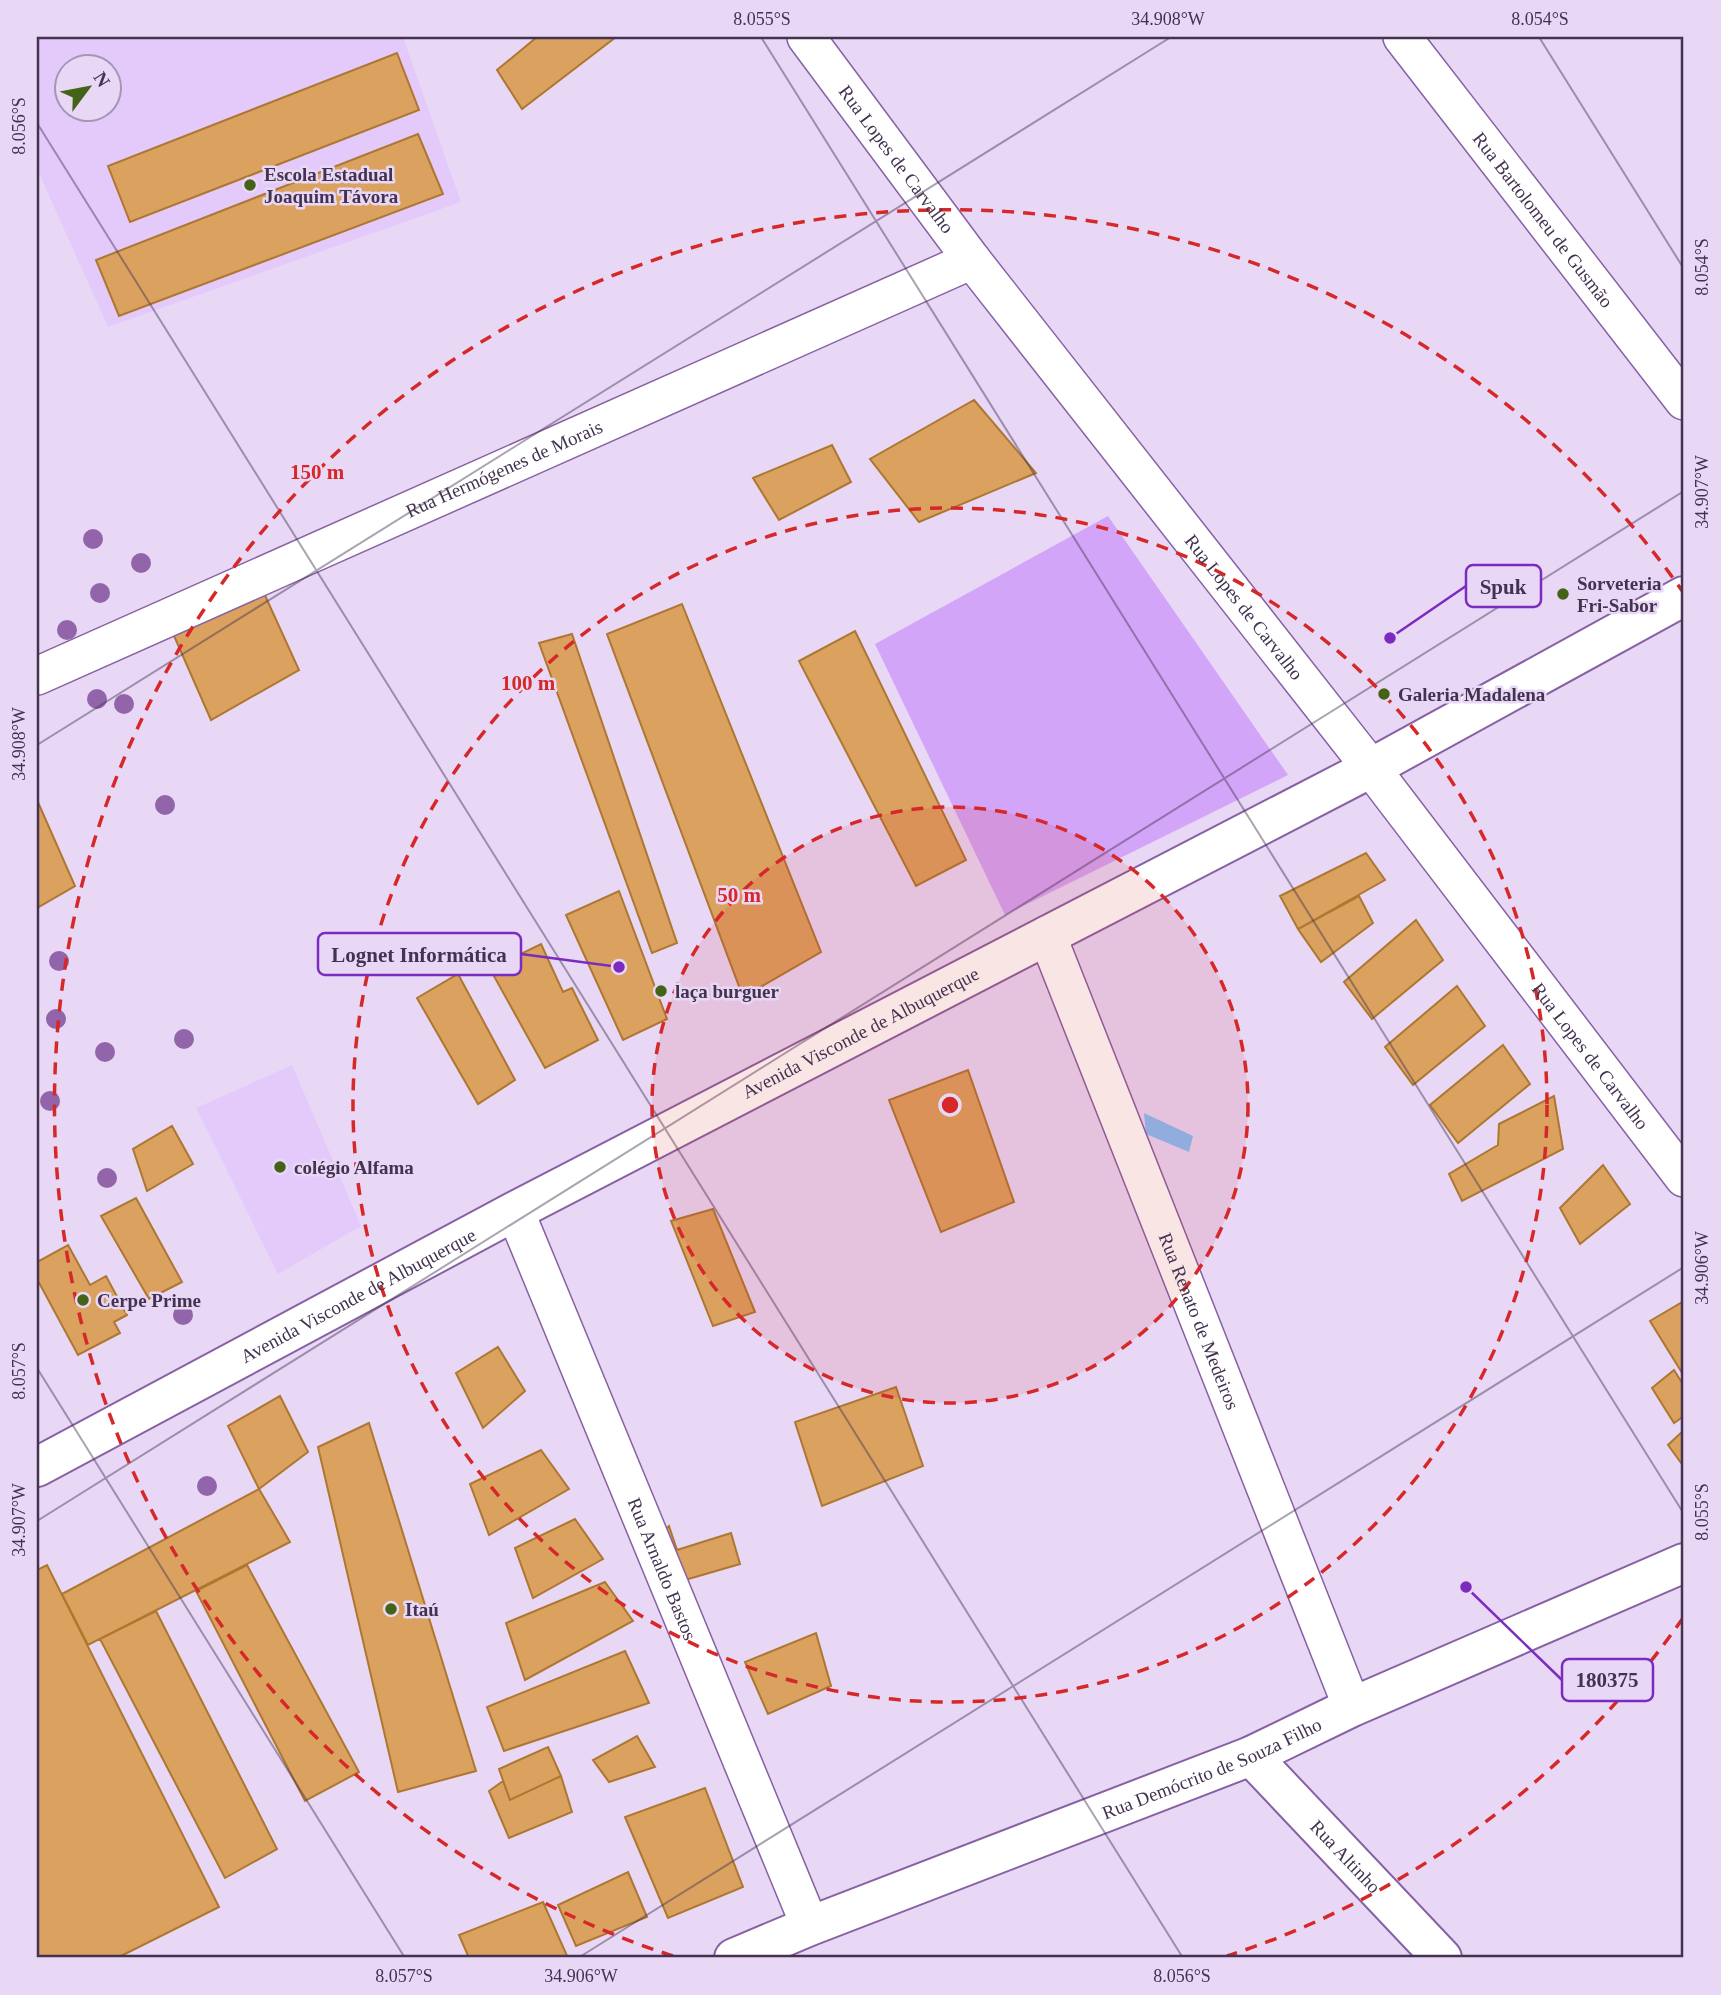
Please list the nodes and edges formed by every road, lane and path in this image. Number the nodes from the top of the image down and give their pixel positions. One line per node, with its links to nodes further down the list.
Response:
1 (806, 37): 3 (street, Rua Lopes de Carvalho)
2 (1402, 37): 4 (street, Rua Bartolomeu de Gusmão)
3 (972, 260): 6 (street, Rua Hermógenes de Morais); 7 (street, Rua Lopes de Carvalho)
4 (1684, 401)
5 (1684, 596): 7 (main road, Avenida Visconde de Albuquerque)
6 (37, 676)
7 (1371, 768): 8 (main road, Avenida Visconde de Albuquerque); 9 (street, Rua Lopes de Carvalho)
8 (1047, 935): 10 (main road, Avenida Visconde de Albuquerque); 13 (street, Rua Renato de Medeiros)
9 (1684, 1178)
10 (514, 1212): 11 (main road, Avenida Visconde de Albuquerque); 15 (street, Rua Arnaldo Bastos)
11 (37, 1467)
12 (1684, 1563): 13 (main road, Rua Demócrito de Souza Filho)
13 (1352, 1707): 14 (main road, Rua Demócrito de Souza Filho)
14 (1251, 1756): 15 (main road, Rua Demócrito de Souza Filho); 17 (main road, Rua Altinho)
15 (810, 1926): 16 (main road, Rua Demócrito de Souza Filho)
16 (734, 1958)
17 (1442, 1958)

